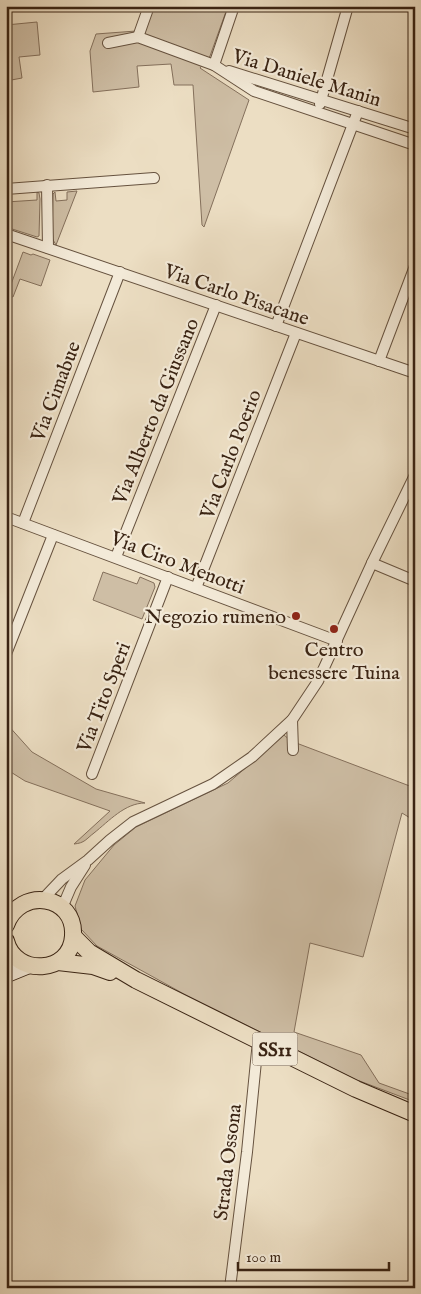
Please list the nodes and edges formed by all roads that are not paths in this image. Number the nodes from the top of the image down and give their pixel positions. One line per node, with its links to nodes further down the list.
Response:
1 (149, 6): 4 (street)
2 (234, 6): 6 (street, Via Daniele Manin)
3 (348, 6): 7 (street)
4 (138, 37): 5 (street); 6 (street, Via Daniele Manin)
5 (108, 43)
6 (215, 66): 7 (street, Via Daniele Manin); 9 (street, Via Daniele Manin)
7 (322, 100): 8 (street, Via Daniele Manin); 9 (street)
8 (358, 111): 10 (street); 11 (street, Via Daniele Manin)
9 (318, 113): 10 (street, Via Daniele Manin)
10 (353, 125): 12 (street, Via Daniele Manin); 21 (street)
11 (415, 129)
12 (415, 145)
13 (154, 178): 14 (street)
14 (47, 185): 15 (street); 17 (street)
15 (6, 189)
16 (6, 234): 17 (street, Via Carlo Pisacane)
17 (48, 248): 19 (street, Via Carlo Pisacane)
18 (415, 266): 23 (street)
19 (120, 272): 20 (street, Via Carlo Pisacane); 27 (street, Via Cimabue)
20 (216, 306): 21 (street, Via Carlo Pisacane); 29 (street, Via Alberto da Giussano)
21 (276, 326): 22 (street, Via Carlo Pisacane)
22 (296, 332): 23 (street, Via Carlo Pisacane); 33 (street, Via Carlo Poerio)
23 (379, 361): 24 (street, Via Carlo Pisacane)
24 (415, 373)
25 (415, 475): 30 (street)
26 (6, 516): 27 (street, Via Ciro Menotti)
27 (23, 523): 28 (street, Via Ciro Menotti)
28 (53, 534): 29 (street, Via Ciro Menotti); 35 (street)
29 (116, 557): 31 (street, Via Ciro Menotti)
30 (372, 563): 32 (street); 34 (street)
31 (168, 577): 33 (street, Via Ciro Menotti); 38 (street, Via Tito Speri)
32 (415, 581)
33 (196, 588): 34 (street, Via Ciro Menotti)
34 (337, 641): 36 (street)
35 (6, 654)
36 (292, 720): 37 (street); 39 (street)
37 (293, 750)
38 (92, 774)
39 (88, 860): 40 (street); 42 (street)
40 (43, 900): 41 (main road); 42 (main road)
41 (11, 908): 43 (main road)
42 (62, 908): 44 (main road)
43 (6, 925)
44 (73, 936): 46 (main road); 49 (main road)
45 (7, 945): 47 (main road)
46 (58, 962): 47 (main road); 49 (main road)
47 (28, 966): 48 (street)
48 (6, 976)
49 (136, 980): 50 (main road, SS11)
50 (258, 1041): 51 (main road, SS11); 52 (street, Strada Ossona)
51 (415, 1114)
52 (230, 1288)

